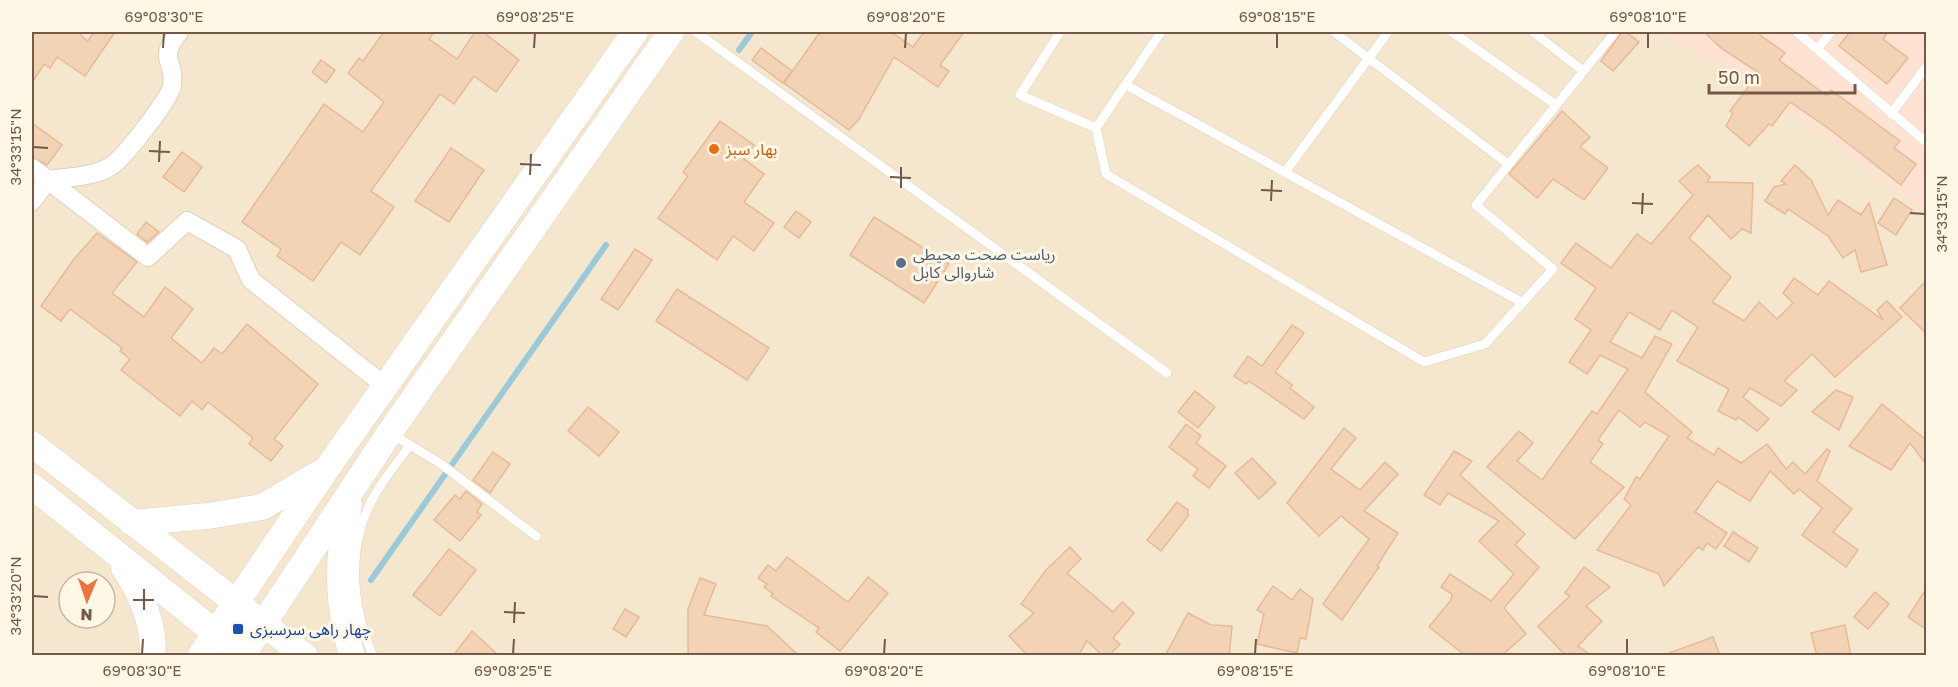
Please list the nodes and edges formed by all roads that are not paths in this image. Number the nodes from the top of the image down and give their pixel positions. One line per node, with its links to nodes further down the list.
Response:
1 (179, 32): 26 (street)
2 (635, 32): 30 (main road)
3 (671, 32): 31 (main road)
4 (696, 32): 29 (lane)
5 (1060, 32): 21 (lane)
6 (1161, 32): 18 (lane)
7 (1334, 32): 15 (lane)
8 (1389, 32): 15 (lane)
9 (1452, 32): 19 (lane)
10 (1533, 32): 17 (lane)
11 (1615, 32): 17 (lane)
12 (1797, 32): 14 (lane)
13 (1831, 32): 14 (lane)
14 (1819, 47): 20 (lane)
15 (1369, 58): 23 (lane); 25 (lane)
16 (1926, 67): 20 (lane)
17 (1582, 70): 19 (lane)
18 (1126, 85): 21 (lane); 25 (lane)
19 (1556, 105): 23 (lane)
20 (1891, 114): 22 (lane)
21 (1096, 128): 28 (lane)
22 (1926, 142)
23 (1508, 164): 28 (lane)
24 (32, 168): 26 (street)
25 (1285, 172): 28 (lane)
26 (48, 180): 27 (street); 30 (street)
27 (32, 201)
28 (1523, 303)
29 (1167, 372)
30 (385, 386): 33 (main road)
31 (400, 438): 35 (main road); 37 (lane); 47 (lane)
32 (32, 444): 36 (main road)
33 (326, 470): 36 (main road); 39 (main road)
34 (32, 486): 38 (main road)
35 (353, 489): 40 (main road); 46 (main road)
36 (132, 523): 39 (main road)
37 (536, 536)
38 (112, 551): 41 (main road); 43 (main road)
39 (236, 602): 40 (main road); 41 (main road)
40 (264, 623): 42 (main road); 45 (main road)
41 (214, 633): 42 (main road); 44 (main road)
42 (243, 655)
43 (153, 656)
44 (200, 656)
45 (305, 656)
46 (352, 656)
47 (373, 656)

